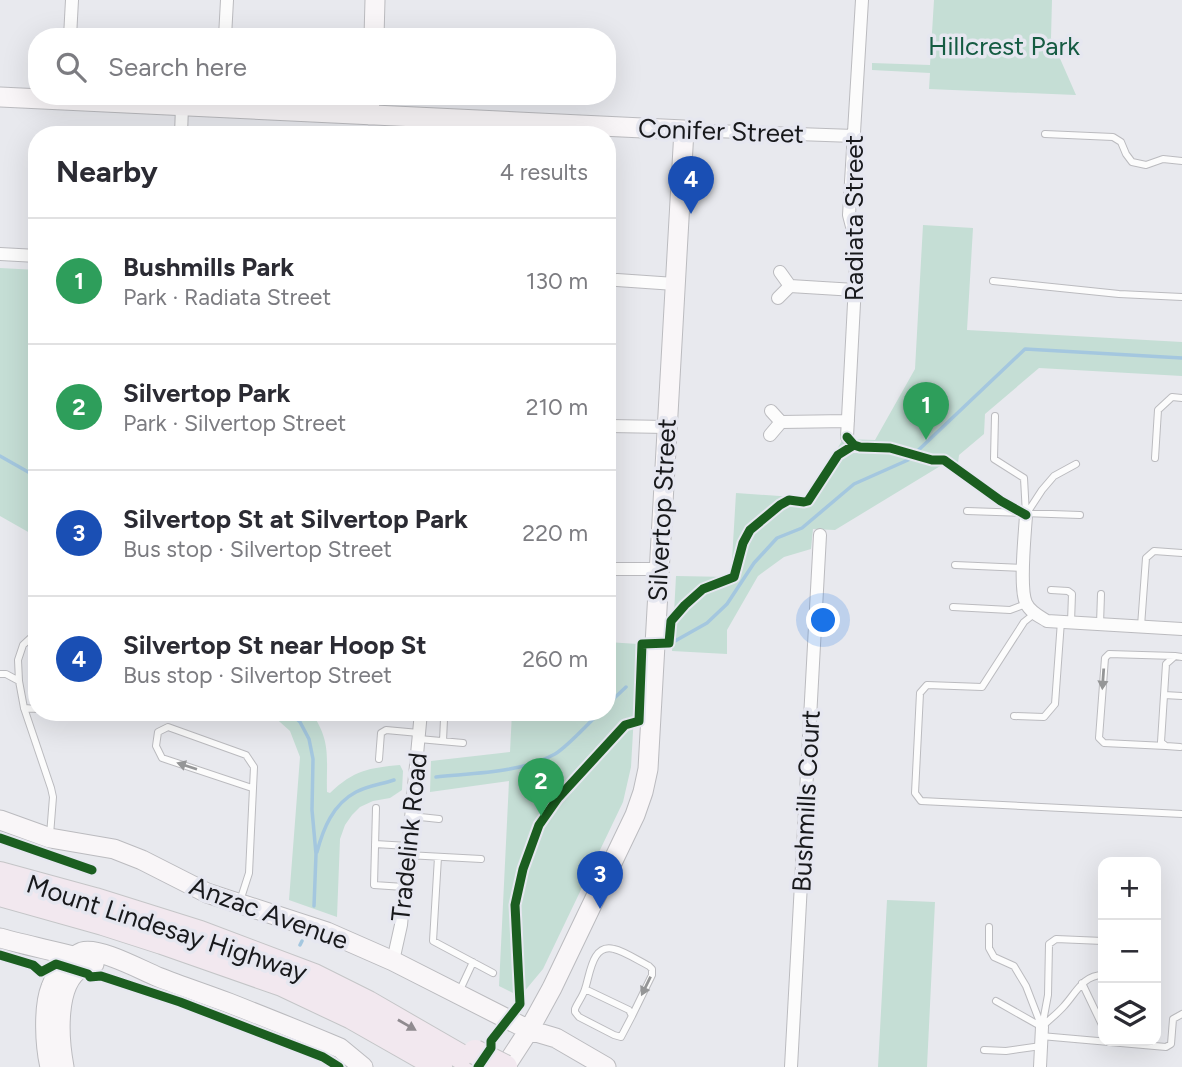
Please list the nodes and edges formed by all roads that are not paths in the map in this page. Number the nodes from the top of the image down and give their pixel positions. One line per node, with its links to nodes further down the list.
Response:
1 (72, 0): 5 (street)
2 (227, 0): 6 (street)
3 (375, 0): 7 (street)
4 (862, 0): 18 (street, Radiata Street)
5 (71, 28)
6 (225, 28)
7 (373, 28)
8 (0, 97): 9 (street, Conifer Street)
9 (28, 97)
10 (168, 105): 13 (street, Conifer Street)
11 (192, 105): 13 (street, Conifer Street)
12 (333, 105): 14 (street, Conifer Street)
13 (182, 106): 15 (street)
14 (370, 106): 16 (street, Conifer Street)
15 (181, 126)
16 (684, 130): 18 (street, Conifer Street); 25 (street, Silvertop Street)
17 (1045, 134): 19 (lane)
18 (854, 136): 27 (street, Radiata Street)
19 (1182, 162)
20 (0, 254): 21 (street)
21 (28, 256)
22 (780, 272): 26 (street)
23 (617, 280): 25 (street)
24 (993, 281): 28 (lane)
25 (675, 284): 36 (street, Silvertop Street)
26 (790, 286): 27 (street); 29 (street)
27 (855, 290): 33 (street, Radiata Street)
28 (1182, 297)
29 (778, 298)
30 (1182, 398): 39 (lane)
31 (771, 411): 34 (street)
32 (995, 416): 42 (lane)
33 (848, 421): 34 (street); 38 (street, Radiata Street)
34 (781, 422): 37 (street)
35 (616, 426): 36 (street)
36 (667, 427): 49 (street, Silvertop Street)
37 (770, 435)
38 (847, 437)
39 (1156, 458)
40 (1076, 464): 42 (lane)
41 (967, 511): 42 (lane)
42 (1026, 515): 43 (lane); 47 (street)
43 (1080, 515)
44 (820, 535): 121 (street, Bushmills Court)
45 (1182, 553): 56 (lane)
46 (955, 565): 47 (lane)
47 (1023, 568): 53 (street)
48 (616, 569): 49 (street)
49 (659, 569): 111 (street, Silvertop Street)
50 (1051, 590): 54 (lane)
51 (1101, 594): 55 (lane)
52 (953, 607): 53 (lane)
53 (1030, 609): 54 (street); 79 (lane)
54 (1066, 622): 55 (street); 66 (lane)
55 (1100, 624): 56 (street)
56 (1141, 626): 57 (street)
57 (1182, 629)
58 (28, 640): 61 (lane)
59 (1178, 657): 62 (lane); 74 (lane, one-way to 74)
60 (0, 674): 61 (lane)
61 (19, 681): 64 (lane)
62 (1164, 695): 63 (lane); 74 (lane)
63 (1182, 696)
64 (24, 708): 65 (lane); 67 (lane)
65 (28, 708)
66 (1014, 716)
67 (28, 720)
68 (28, 721): 83 (lane)
69 (420, 721): 71 (street, Tradelink Road)
70 (444, 721): 72 (lane)
71 (419, 736): 72 (lane); 76 (lane); 80 (street, Tradelink Road)
72 (443, 741): 73 (lane)
73 (463, 743)
74 (1166, 746): 75 (lane)
75 (1180, 747)
76 (379, 759)
77 (252, 788): 77 (lane, one-way to 77); 91 (lane)
78 (376, 808): 84 (lane)
79 (1182, 814)
80 (411, 816): 81 (lane); 85 (street, Tradelink Road)
81 (439, 819)
82 (0, 820): 83 (street, Anzac Avenue)
83 (50, 838): 91 (street, Anzac Avenue)
84 (375, 844): 85 (lane); 89 (lane)
85 (408, 850): 86 (lane); 89 (street, Tradelink Road)
86 (438, 856): 87 (lane); 98 (lane)
87 (481, 859)
88 (0, 874): 114 (highway, Mount Lindesay Highway, one-way to 114)
89 (404, 887): 97 (street, Tradelink Road)
90 (0, 894): 114 (highway, Mount Lindesay Highway)
91 (240, 903): 97 (street, Anzac Avenue)
92 (989, 927): 112 (lane)
93 (0, 939): 95 (street, Mount Lindesay Highway)
94 (1098, 941): 112 (lane)
95 (35, 948): 96 (street, Mount Lindesay Highway); 104 (street)
96 (75, 956): 99 (street, Mount Lindesay Highway); 102 (street, Mount Lindesay Highway); 104 (street)
97 (393, 961): 106 (street, Anzac Avenue)
98 (473, 962): 100 (lane); 106 (lane)
99 (94, 964): 102 (street, Mount Lindesay Highway); 116 (street)
100 (493, 973)
101 (1098, 975): 103 (lane)
102 (156, 976): 117 (street, Mount Lindesay Highway)
103 (1082, 983): 110 (lane); 112 (lane)
104 (51, 986): 116 (street)
105 (585, 989): 109 (lane); 109 (lane); 109 (lane, one-way to 109)
106 (458, 995): 111 (street, Anzac Avenue)
107 (996, 1001): 112 (lane)
108 (1182, 1014): 112 (lane)
109 (632, 1016)
110 (1098, 1017)
111 (529, 1030): 118 (street, Silvertop Street); 119 (street, Anzac Avenue); 120 (street, Anzac Avenue)
112 (1041, 1036): 113 (lane); 122 (street)
113 (984, 1050)
114 (442, 1057): 115 (highway)
115 (475, 1060): 118 (highway, bridge)
116 (58, 1066)
117 (363, 1067)
118 (505, 1067)
119 (581, 1067)
120 (606, 1067)
121 (792, 1067)
122 (1040, 1067)

